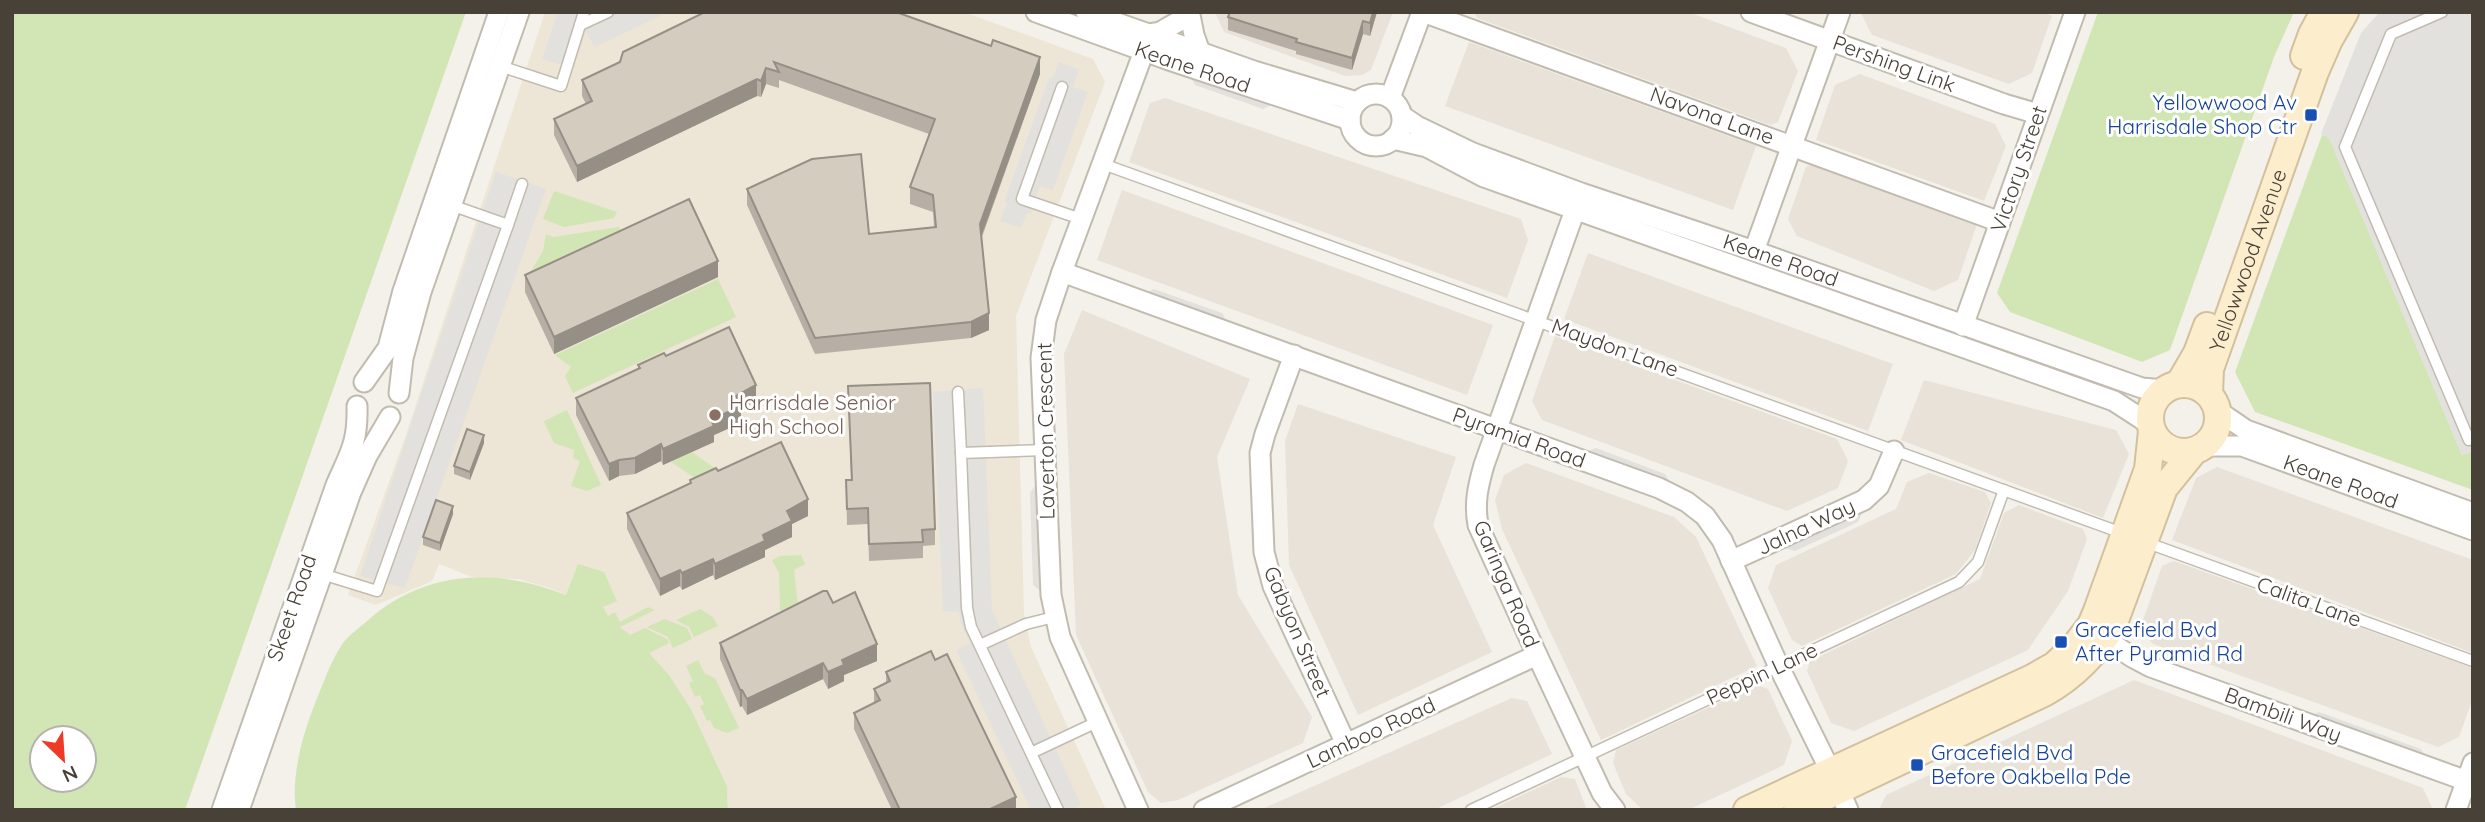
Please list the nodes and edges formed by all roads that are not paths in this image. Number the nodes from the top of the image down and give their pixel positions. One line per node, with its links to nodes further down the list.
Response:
1 (499, 12): 39 (street)
2 (519, 12): 19 (street)
3 (584, 12): 15 (lane)
4 (608, 12): 15 (lane)
5 (1036, 12): 17 (street, Keane Road)
6 (1086, 12): 17 (street, Keane Road)
7 (1422, 12): 21 (street); 26 (street, Navona Lane)
8 (1751, 12): 16 (street, Pershing Link)
9 (1840, 12): 16 (street)
10 (2075, 12): 23 (street, Victory Street)
11 (2324, 12): 40 (street, Yellowwood Avenue)
12 (2345, 12): 43 (street, Yellowwood Avenue)
13 (2442, 12): 48 (lane)
14 (1191, 13): 17 (street); 18 (street)
15 (580, 25): 19 (lane)
16 (1829, 41): 23 (street, Pershing Link); 26 (street)
17 (1146, 43): 18 (street, Keane Road); 22 (street, Keane Road); 27 (street, Laverton Crescent)
18 (1200, 52): 22 (street, Keane Road)
19 (500, 66): 29 (street)
20 (1062, 87): 31 (lane)
21 (1390, 98): 22 (street, Keane Road); 24 (street, Keane Road)
22 (1354, 111): 25 (street, Keane Road)
23 (2038, 114): 32 (street, Victory Street)
24 (1402, 116): 25 (street); 34 (street, Keane Road)
25 (1393, 139): 30 (street, Keane Road)
26 (1791, 145): 32 (street, Navona Lane); 34 (street)
27 (1103, 163): 31 (street, Laverton Crescent); 36 (lane, Maydon Lane)
28 (522, 184): 33 (lane)
29 (451, 205): 33 (lane); 42 (street)
30 (1575, 210): 36 (street, Garinga Road); 46 (street, Keane Road)
31 (1081, 219): 35 (street, Laverton Crescent)
32 (2000, 222): 37 (street, Victory Street)
33 (508, 225): 58 (lane)
34 (1754, 251): 37 (street, Keane Road)
35 (1062, 272): 38 (street, Pyramid Road); 50 (street, Laverton Crescent)
36 (1535, 319): 47 (street, Garinga Road); 51 (lane, Maydon Lane)
37 (1963, 326): 40 (street, Keane Road)
38 (1294, 355): 47 (street, Pyramid Road); 66 (street, Gabyon Street)
39 (364, 382): 42 (street); 44 (street)
40 (2172, 387): 43 (street, Keane Road); 46 (street)
41 (958, 391): 52 (lane)
42 (399, 393): 45 (street)
43 (2214, 403): 49 (street); 54 (street, Keane Road)
44 (357, 406): 45 (street); 72 (street, Skeet Road)
45 (390, 417): 58 (street, Skeet Road)
46 (2151, 428): 49 (street, Keane Road); 56 (street)
47 (1497, 430): 57 (street, Pyramid Road); 62 (street, Garinga Road)
48 (2473, 439)
49 (2199, 448): 55 (street, Keane Road); 56 (street)
50 (1044, 450): 52 (lane); 59 (street, Laverton Crescent)
51 (1894, 451): 53 (lane, Maydon Lane); 57 (street, Jalna Way)
52 (961, 453): 61 (lane)
53 (2004, 490): 56 (lane, Maydon Lane); 64 (lane, Peppin Lane)
54 (2473, 513)
55 (2473, 530)
56 (2135, 538): 60 (street); 63 (lane, Calita Lane); 70 (street)
57 (1731, 561): 64 (street, Pyramid Road)
58 (322, 574): 73 (street, Skeet Road)
59 (1054, 617): 61 (lane); 65 (street, Laverton Crescent)
60 (2105, 639): 69 (street, Bambili Way); 70 (street)
61 (980, 645): 67 (lane)
62 (1537, 656): 66 (street, Lamboo Road); 68 (street, Garinga Road)
63 (2473, 661)
64 (1779, 667): 68 (lane, Peppin Lane); 70 (street, Pyramid Road)
65 (1097, 722): 67 (lane); 75 (street, Laverton Crescent)
66 (1346, 744): 76 (street, Lamboo Road)
67 (1031, 753): 74 (lane)
68 (1585, 756): 71 (street, Garinga Road); 77 (lane, Peppin Lane)
69 (2470, 772): 81 (street)
70 (1839, 790): 79 (street); 80 (street)
71 (1603, 801): 78 (street, Garinga Road)
72 (222, 810)
73 (239, 810)
74 (1058, 810)
75 (1138, 810)
76 (1204, 810)
77 (1471, 810)
78 (1615, 810)
79 (1747, 810)
80 (1797, 810)
81 (2456, 810)

